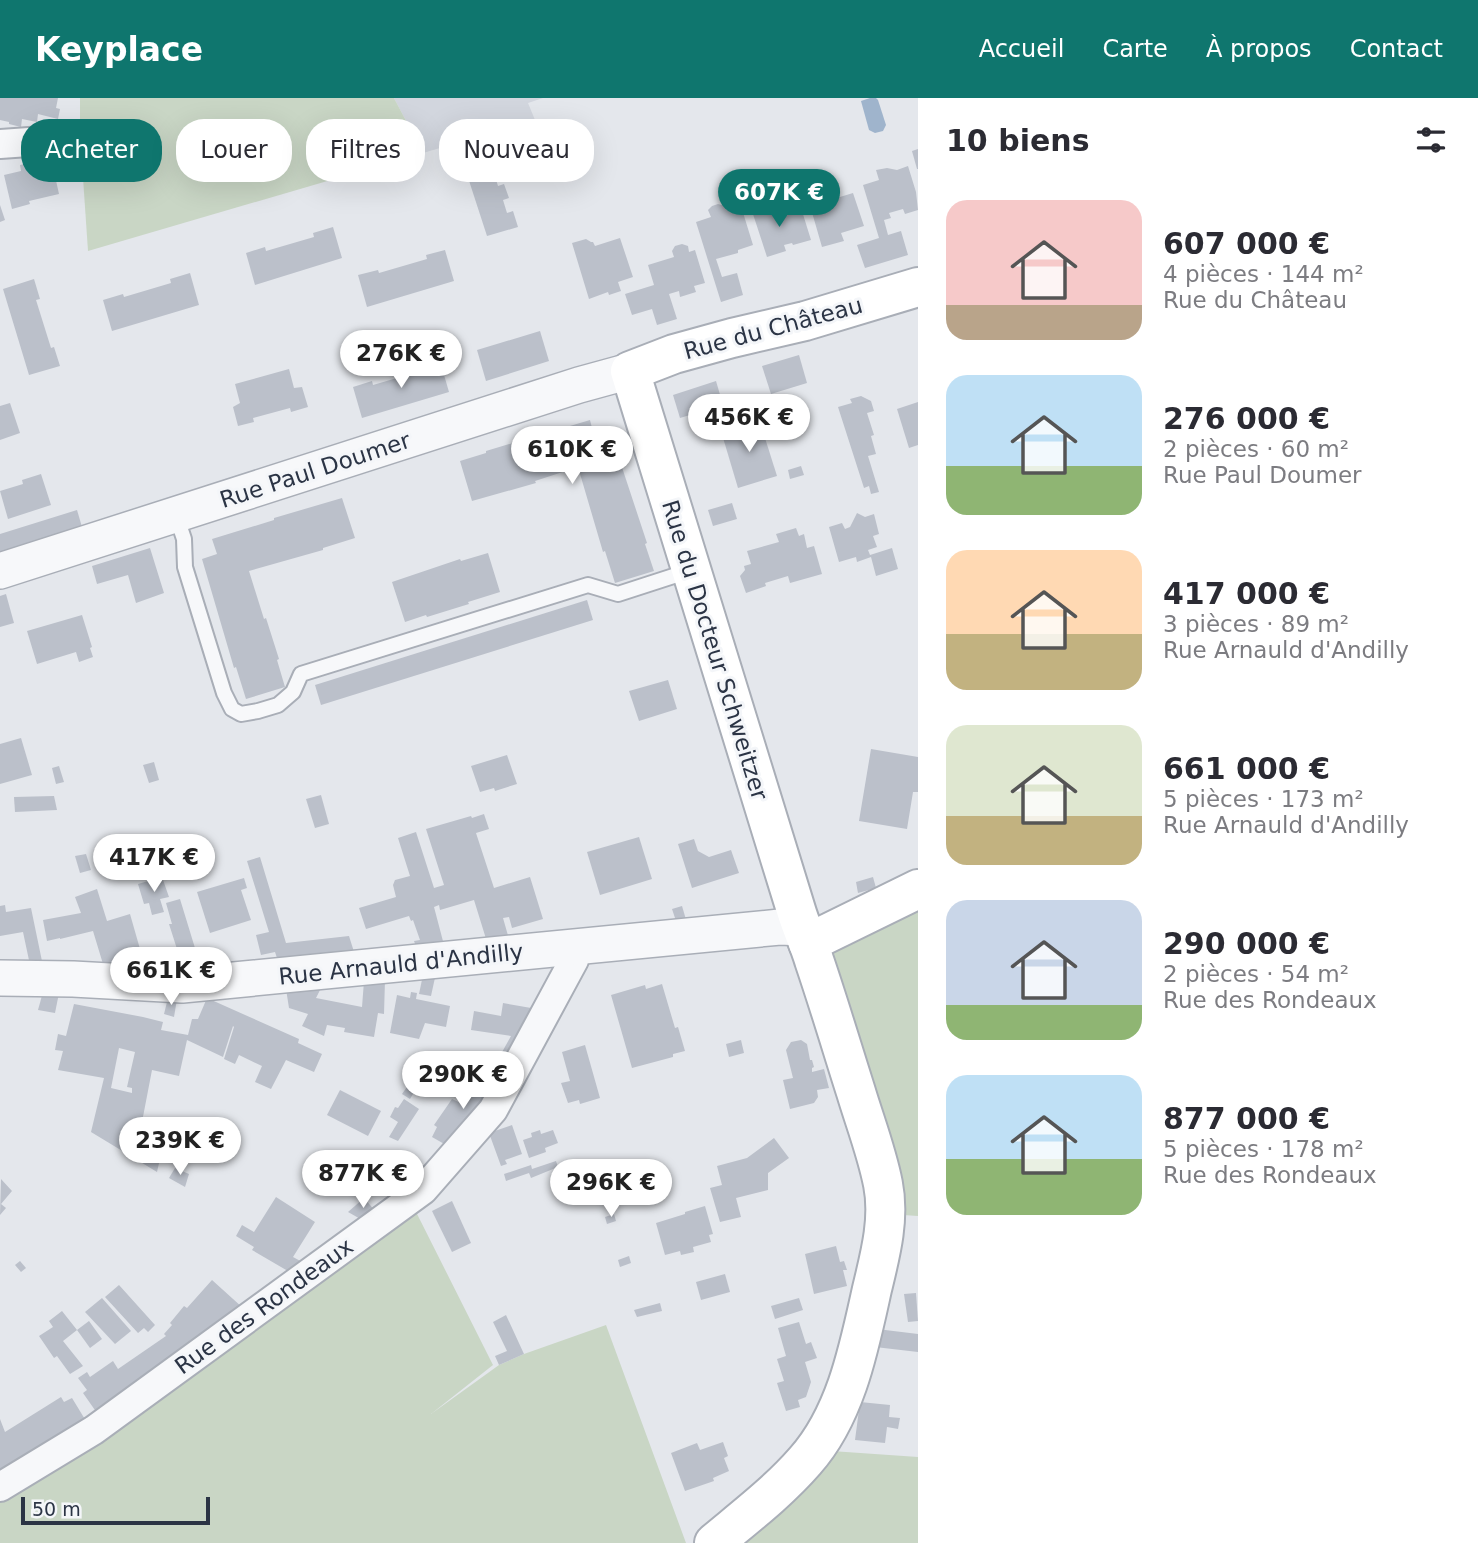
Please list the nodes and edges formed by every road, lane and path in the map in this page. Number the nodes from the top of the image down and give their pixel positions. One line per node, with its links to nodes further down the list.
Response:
1 (21, 143): 2 (street)
2 (0, 144)
3 (918, 287): 4 (main road, Rue du Château)
4 (630, 371): 5 (street, Rue Paul Doumer); 6 (main road, Rue du Docteur Schweitzer)
5 (176, 514): 6 (lane); 7 (street, Rue Paul Doumer)
6 (691, 570): 9 (main road, Rue du Docteur Schweitzer)
7 (0, 571)
8 (918, 889): 9 (main road)
9 (805, 935): 10 (street, Rue Arnauld d'Andilly); 13 (main road, Rue du Docteur Schweitzer)
10 (577, 946): 11 (street, Rue Arnauld d'Andilly); 12 (street, Rue des Rondeaux)
11 (0, 978)
12 (0, 1487)
13 (714, 1543)

